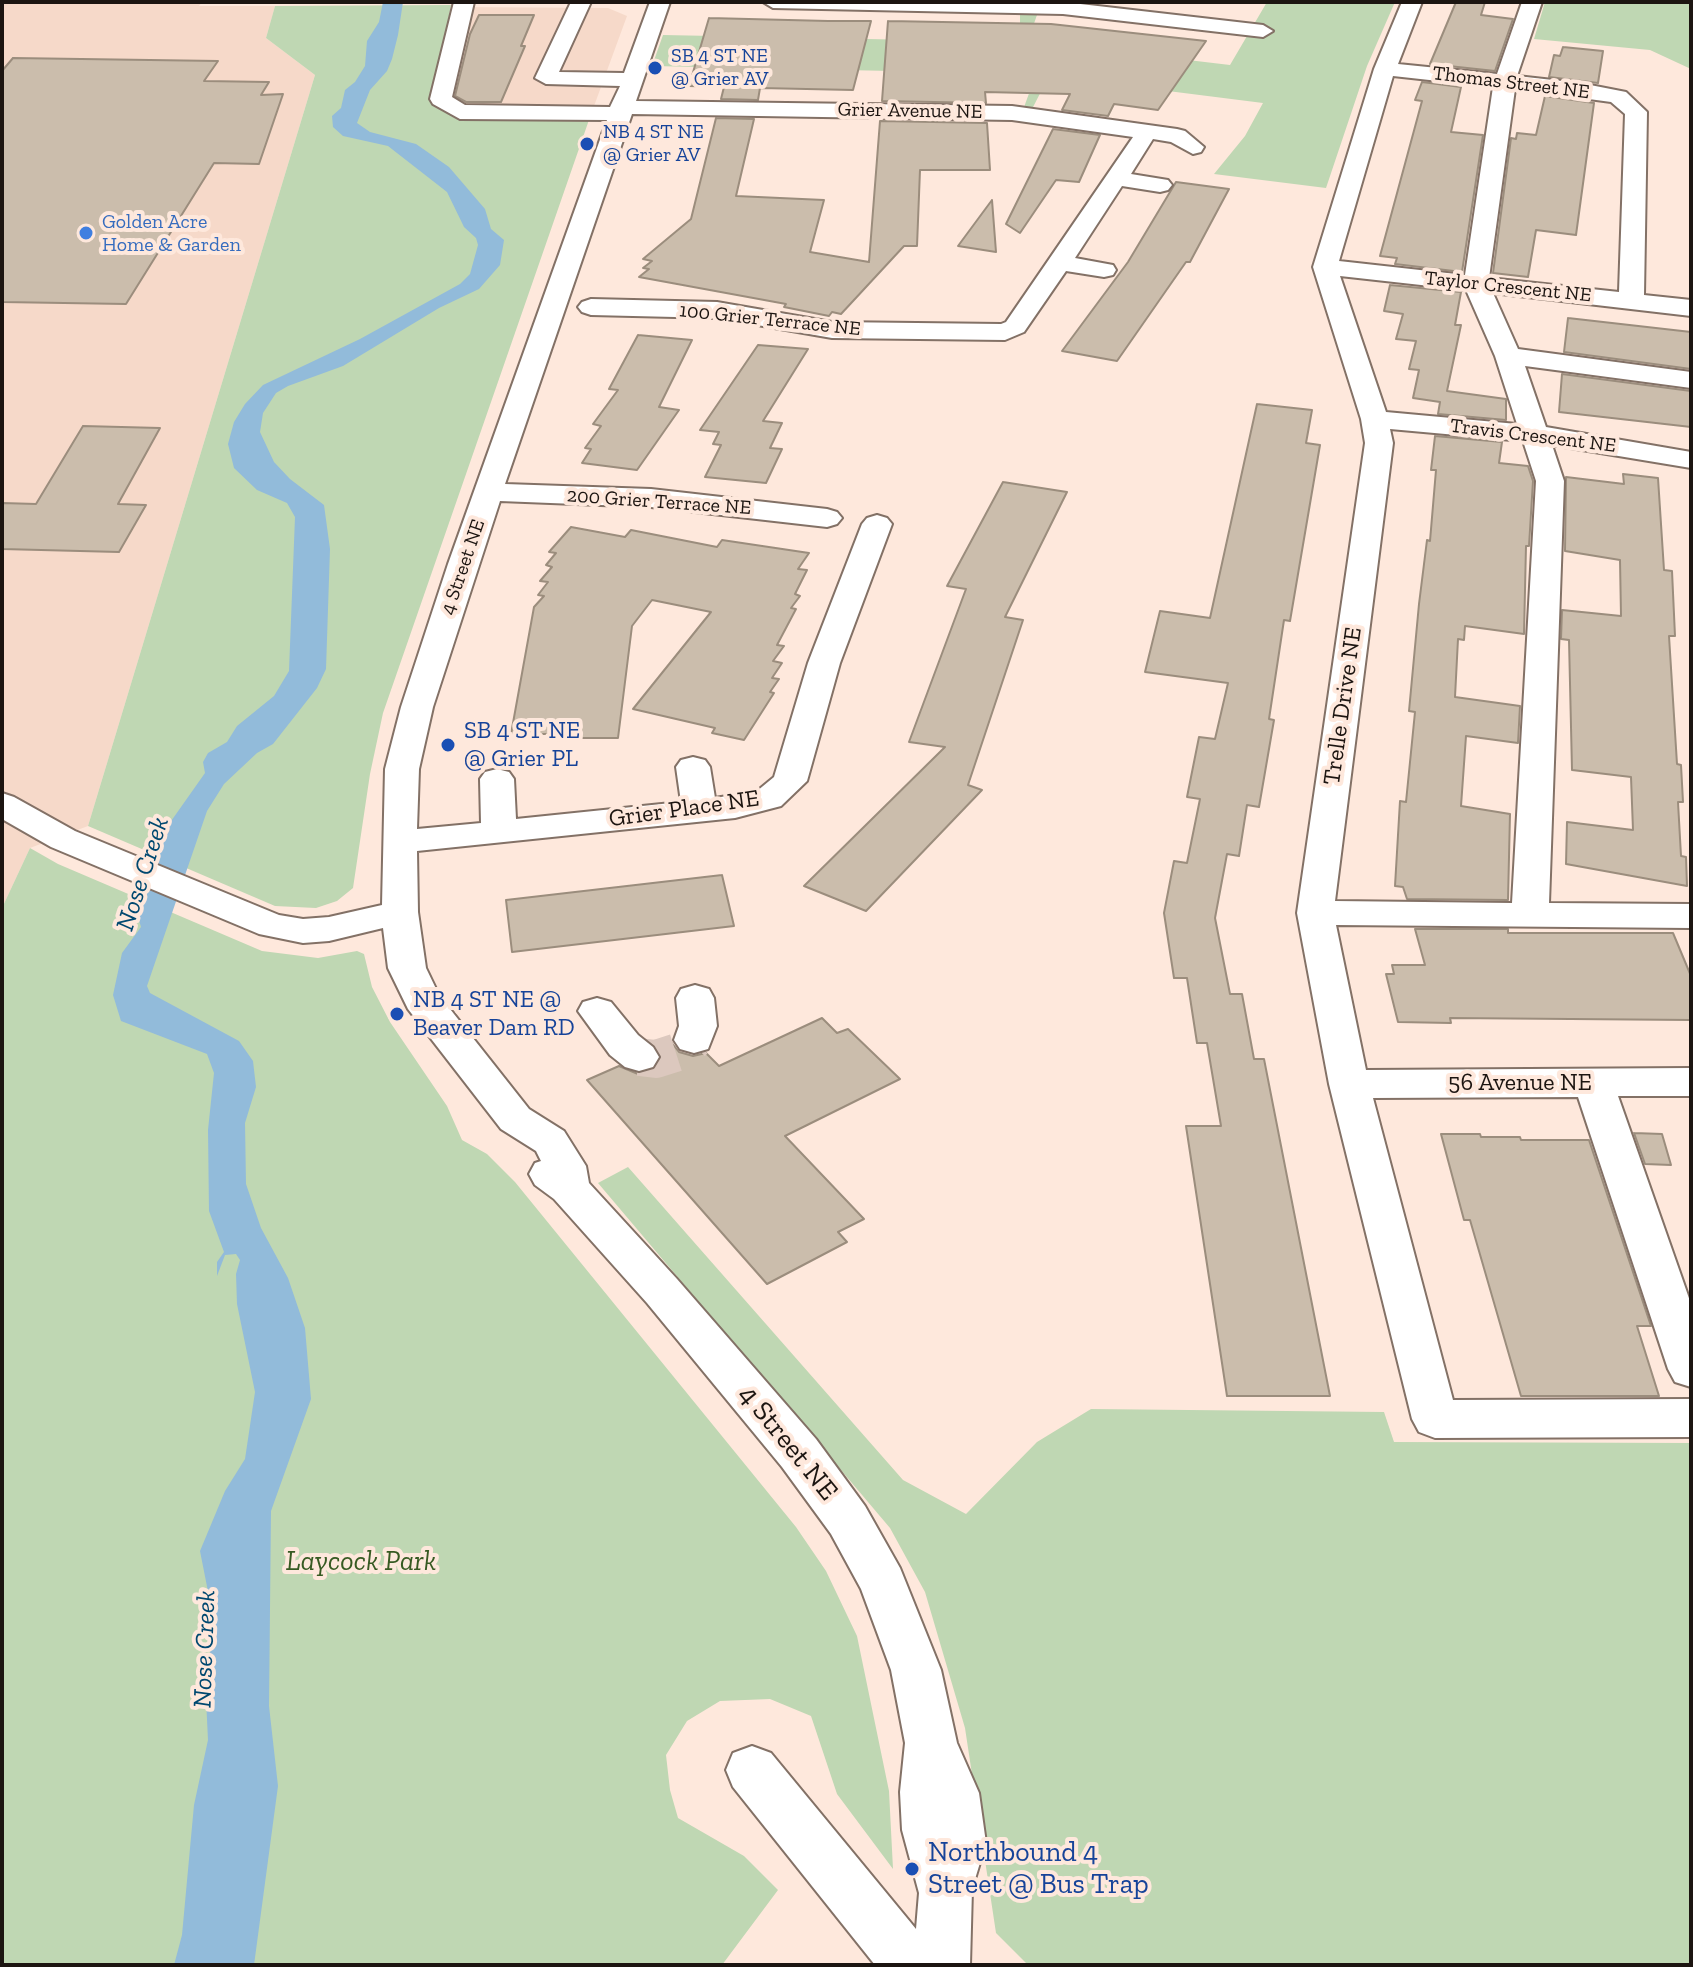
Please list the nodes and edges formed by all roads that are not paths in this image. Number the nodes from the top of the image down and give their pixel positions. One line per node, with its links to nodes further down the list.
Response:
1 (464, 2): 11 (street)
2 (581, 2): 11 (street)
3 (660, 2): 11 (street, 4 Street NE)
4 (773, 2): 5 (street)
5 (814, 2): 8 (street)
6 (1412, 2): 9 (street)
7 (1532, 2): 10 (street)
8 (1263, 31)
9 (1385, 69): 10 (street, Thomas Street NE); 17 (street)
10 (1505, 81): 19 (street); 20 (street, Thomas Street NE)
11 (624, 100): 12 (street, Grier Avenue NE); 28 (street, 4 Street NE)
12 (1147, 132): 13 (street, Grier Avenue NE); 14 (street)
13 (1193, 147)
14 (1114, 178): 15 (street); 16 (street)
15 (1160, 185)
16 (1059, 263): 18 (street); 21 (street, 100 Grier Terrace NE)
17 (1325, 267): 19 (street, Taylor Crescent NE); 25 (street, Trelle Drive NE)
18 (1104, 270)
19 (1476, 284): 20 (street, Taylor Crescent NE); 23 (street)
20 (1631, 300): 22 (street, Taylor Crescent NE)
21 (591, 307)
22 (1691, 308)
23 (1508, 356): 24 (street); 26 (street)
24 (1691, 380)
25 (1375, 419): 26 (street, Travis Crescent NE); 38 (street, Trelle Drive NE)
26 (1536, 434): 27 (street, Travis Crescent NE); 39 (street)
27 (1691, 460)
28 (490, 492): 29 (street, 200 Grier Terrace NE); 36 (street, 4 Street NE)
29 (827, 518)
30 (877, 524): 34 (street, Grier Place NE)
31 (693, 767): 34 (street)
32 (497, 779): 35 (street)
33 (2, 804): 37 (street)
34 (700, 810): 35 (street, Grier Place NE)
35 (499, 831): 36 (street, Grier Place NE)
36 (399, 842): 37 (street, 4 Street NE)
37 (400, 912): 52 (street, 4 Street NE)
38 (1315, 913): 39 (street); 46 (street, Trelle Drive NE)
39 (1530, 914): 40 (street)
40 (1691, 916)
41 (695, 998): 43 (street)
42 (597, 1011): 44 (street)
43 (694, 1040)
44 (639, 1057)
45 (1691, 1082): 47 (street, 56 Avenue NE)
46 (1349, 1084): 47 (street, 56 Avenue NE); 49 (street, Trelle Drive NE)
47 (1594, 1084): 48 (street)
48 (1691, 1369)
49 (1691, 1418)
50 (752, 1770): 51 (street)
51 (910, 1965)
52 (942, 1965)

